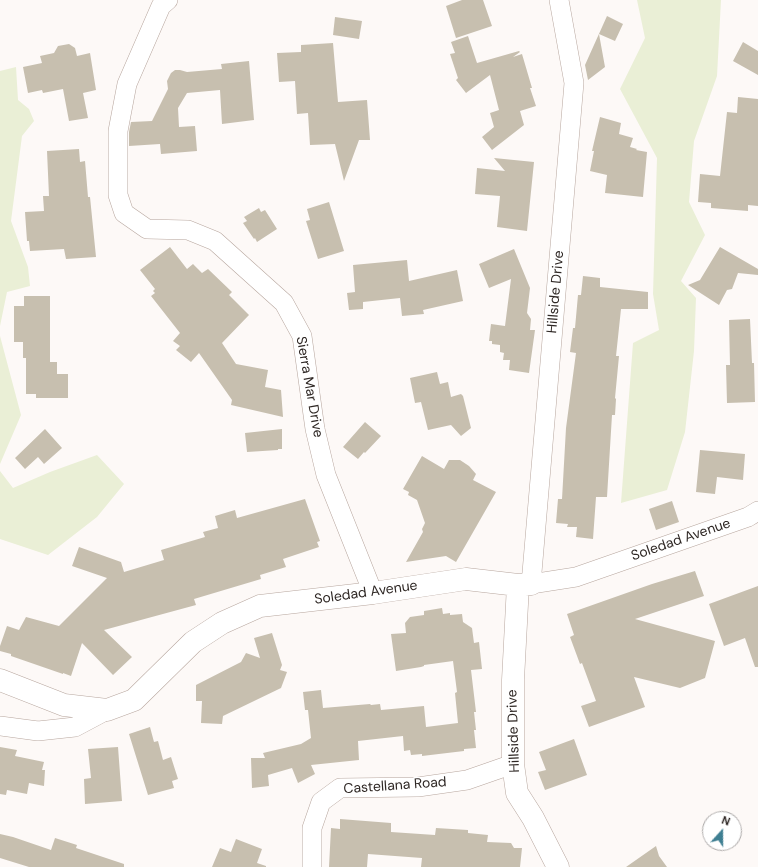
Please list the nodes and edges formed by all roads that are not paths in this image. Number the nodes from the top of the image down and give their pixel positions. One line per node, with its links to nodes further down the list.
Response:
1 (168, 0): 5 (street, Sierra Mar Drive)
2 (559, 0): 4 (street, Hillside Drive)
3 (758, 511): 4 (street, Soledad Avenue)
4 (524, 585): 5 (street, Soledad Avenue); 9 (street, Hillside Drive)
5 (373, 593): 7 (street, Soledad Avenue)
6 (0, 680): 7 (street, Soledad Avenue)
7 (107, 710): 8 (street)
8 (0, 726)
9 (513, 764): 10 (street, Castellana Road); 11 (street, Hillside Drive)
10 (312, 867)
11 (558, 867)

